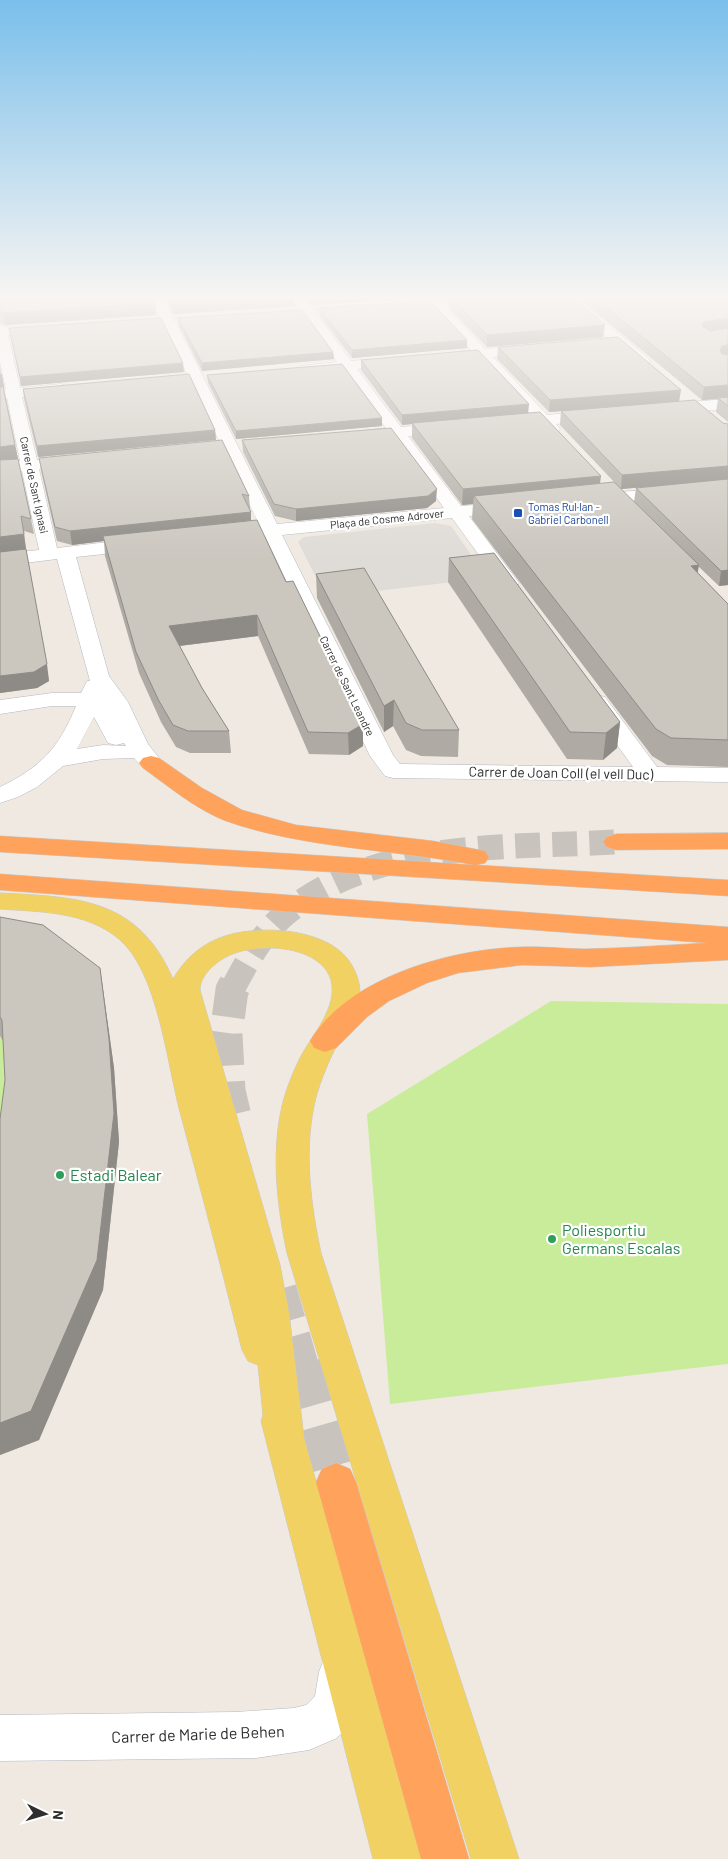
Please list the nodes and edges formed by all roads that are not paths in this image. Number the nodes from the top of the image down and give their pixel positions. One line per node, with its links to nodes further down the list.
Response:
1 (199, 386): 19 (street)
2 (362, 386): 15 (street)
3 (512, 386): 11 (street)
4 (72, 388): 5 (street)
5 (7, 394): 22 (street, Carrer de Sant Ignasi)
6 (683, 395): 8 (street)
7 (728, 404): 8 (street)
8 (697, 406): 9 (street); 12 (street)
9 (649, 411)
10 (611, 414): 11 (street)
11 (544, 420): 13 (street); 17 (street)
12 (716, 422)
13 (495, 424)
14 (466, 426): 15 (street)
15 (397, 432): 16 (street); 29 (street)
16 (338, 437)
17 (564, 441)
18 (249, 445): 19 (street)
19 (229, 446): 20 (street); 31 (street)
20 (209, 448)
21 (90, 459): 22 (street)
22 (30, 465): 23 (street); 34 (street, Carrer de Sant Ignasi)
23 (0, 468)
24 (604, 484): 26 (street)
25 (728, 486): 26 (street)
26 (617, 498): 27 (street); 30 (street)
27 (580, 501)
28 (519, 506): 29 (street)
29 (457, 512): 31 (street, Plaça de Cosme Adrover); 36 (street, Plaça de Cosme Adrover)
30 (631, 512)
31 (270, 531): 32 (street, Plaça de Cosme Adrover); 44 (street, Carrer de Sant Leandre)
32 (241, 534)
33 (163, 542): 34 (street)
34 (57, 553): 35 (street); 37 (street, Carrer de Sant Ignasi)
35 (0, 560)
36 (521, 599)
37 (99, 678): 39 (street); 43 (street)
38 (585, 686): 45 (street)
39 (89, 701): 40 (street); 41 (street); 42 (street)
40 (0, 707)
41 (128, 753): 42 (street); 43 (street)
42 (56, 760): 47 (street)
43 (150, 763): 52 (highway)
44 (393, 772): 45 (street, Carrer de Joan Coll (el vell Duc))
45 (650, 774): 46 (street, Carrer de Joan Coll (el vell Duc))
46 (728, 775)
47 (0, 796)
48 (0, 828): 52 (highway)
49 (728, 841): 50 (highway)
50 (616, 842)
51 (0, 844): 54 (highway)
52 (480, 858): 54 (highway)
53 (0, 882): 58 (highway)
54 (666, 883): 55 (highway)
55 (728, 888)
56 (0, 901): 57 (main road)
57 (47, 904): 58 (highway); 62 (main road)
58 (514, 920): 59 (highway)
59 (728, 936)
60 (728, 951): 61 (highway)
61 (325, 1041): 62 (main road); 68 (main road)
62 (285, 1437): 64 (main road)
63 (336, 1482): 67 (highway)
64 (342, 1656): 65 (street, Carrer de Marie de Behen); 66 (main road)
65 (0, 1738)
66 (397, 1859)
67 (445, 1859)
68 (495, 1859)

